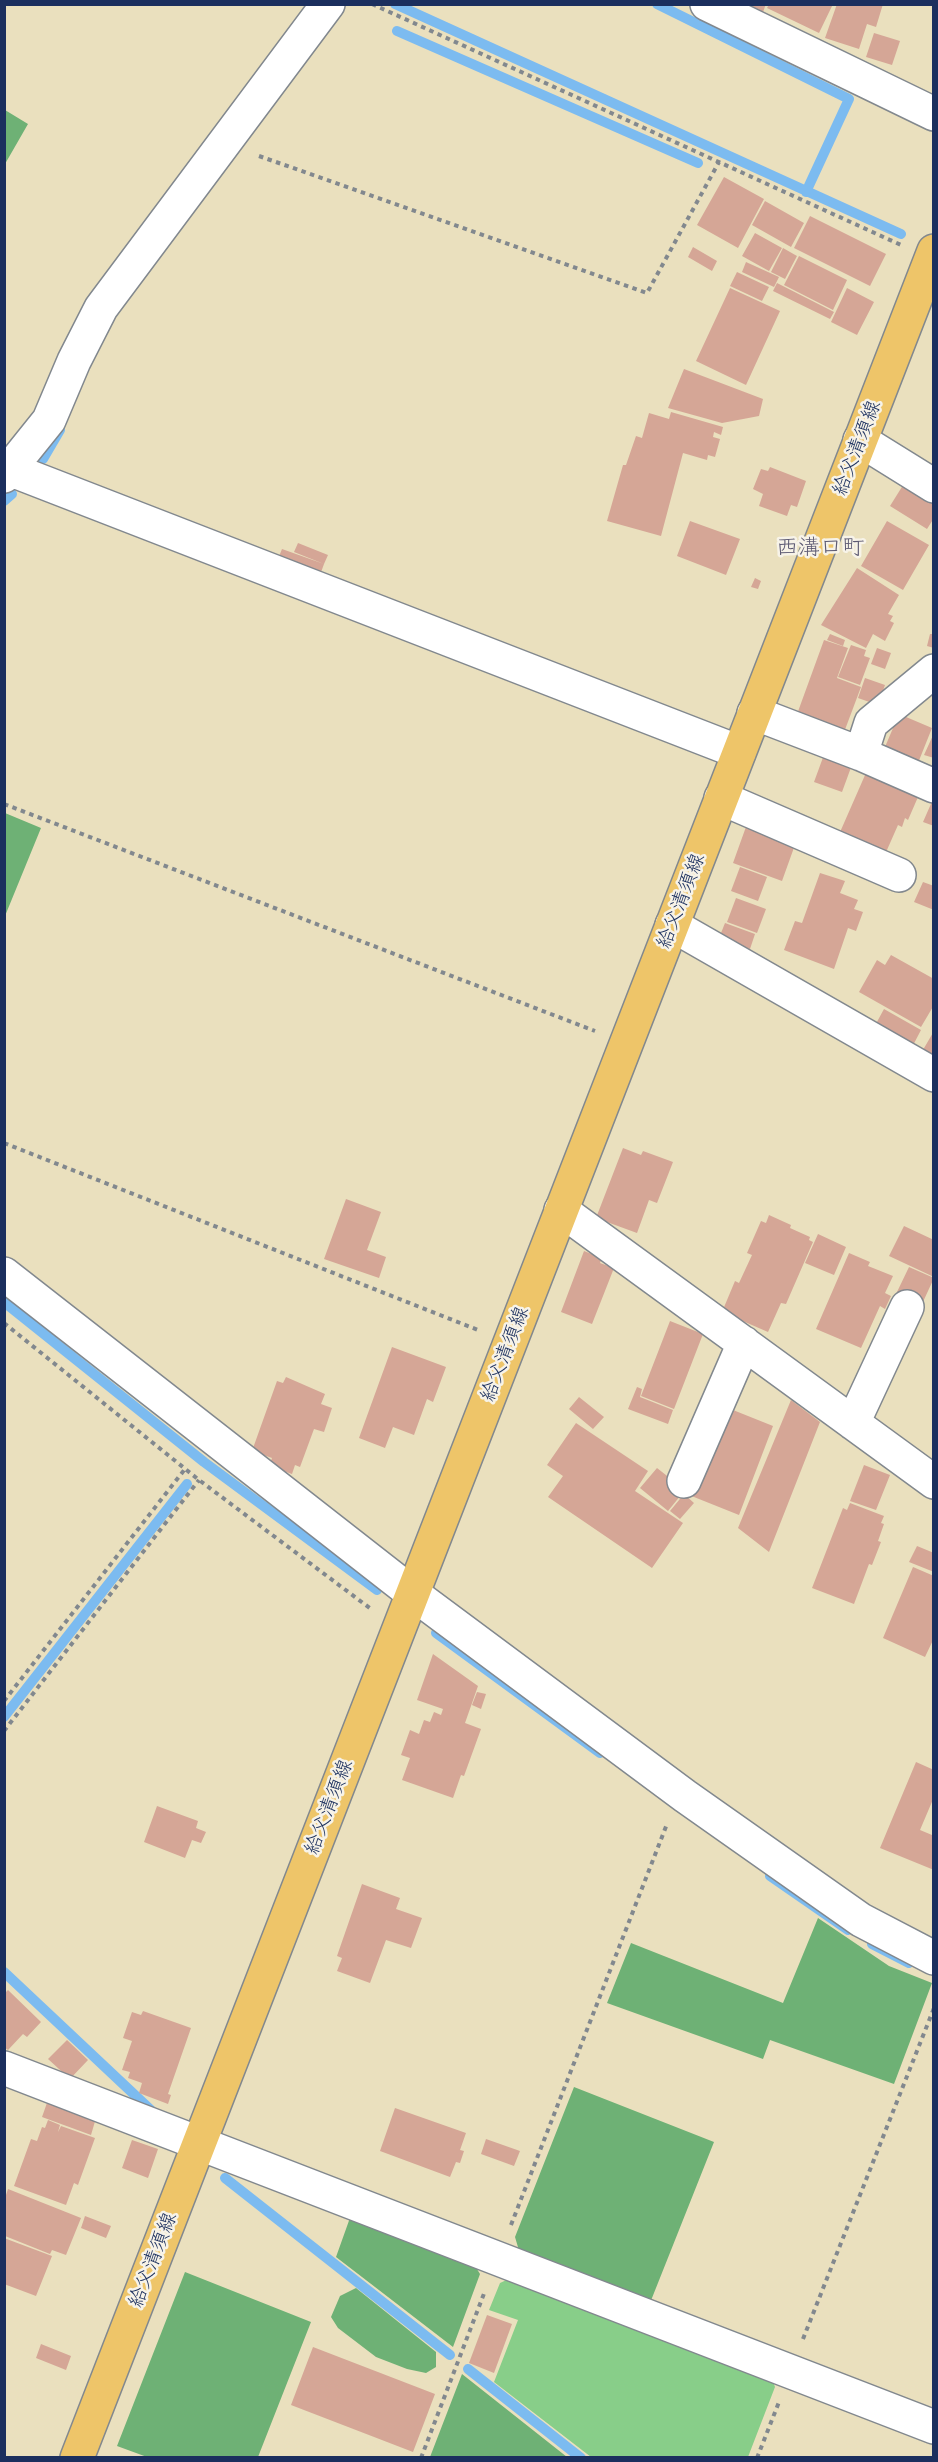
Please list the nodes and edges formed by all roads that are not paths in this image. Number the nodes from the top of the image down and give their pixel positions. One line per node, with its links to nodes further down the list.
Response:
1 (328, 4): 6 (street)
2 (717, 7): 3 (street)
3 (933, 114)
4 (932, 254): 5 (main road, 給父清須線)
5 (860, 440): 7 (street); 9 (main road, 給父清須線)
6 (6, 471): 10 (street)
7 (933, 486)
8 (933, 671): 11 (street)
9 (754, 713): 10 (main road, 給父清須線); 11 (street)
10 (739, 752): 13 (main road, 給父清須線)
11 (861, 754): 12 (street)
12 (933, 786)
13 (721, 798): 14 (street); 15 (main road, 給父清須線)
14 (899, 875)
15 (672, 925): 16 (street); 17 (main road, 給父清須線)
16 (933, 1075)
17 (561, 1210): 20 (street); 24 (main road, 給父清須線)
18 (4, 1274): 24 (street)
19 (907, 1306): 21 (street)
20 (744, 1343): 21 (street); 22 (street)
21 (853, 1423): 23 (street)
22 (684, 1481)
23 (933, 1482)
24 (412, 1593): 25 (street); 27 (main road, 給父清須線)
25 (933, 1958)
26 (4, 2068): 27 (street)
27 (198, 2142): 28 (street); 29 (main road, 給父清須線)
28 (933, 2427)
29 (77, 2457)

